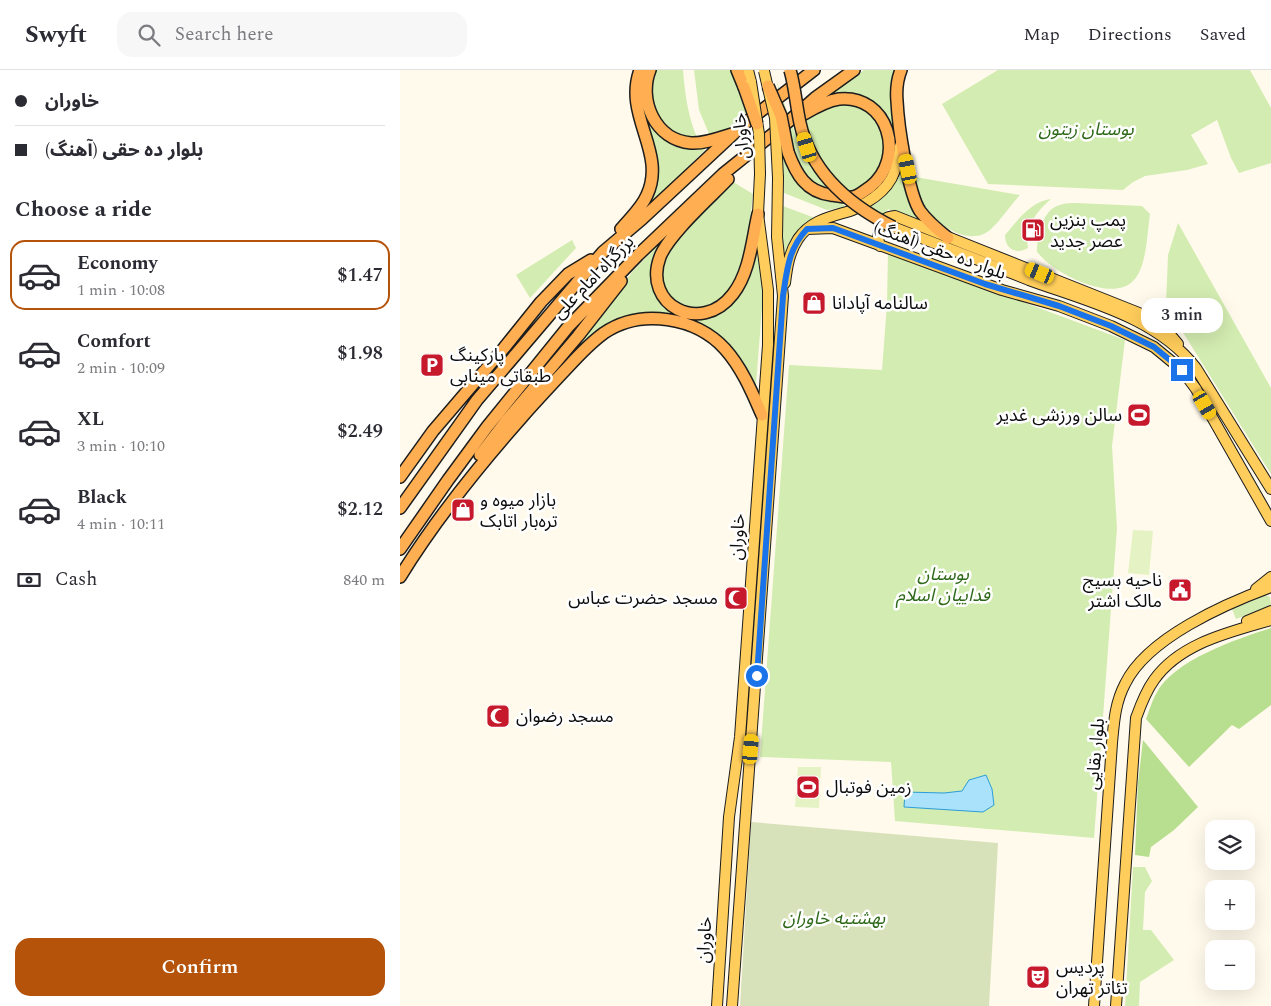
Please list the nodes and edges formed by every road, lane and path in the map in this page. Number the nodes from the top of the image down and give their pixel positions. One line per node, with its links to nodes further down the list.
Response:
1 (640, 70): 22 (highway)
2 (650, 70): 14 (highway)
3 (737, 70): 10 (highway)
4 (748, 70): 10 (main road)
5 (764, 70): 11 (main road, خاوران, bridge)
6 (790, 70): 18 (highway, bridge)
7 (854, 70): 12 (highway, بزرگراه امام علی)
8 (901, 70): 15 (highway)
9 (811, 72): 14 (highway, بزرگراه امام علی)
10 (748, 85): 13 (highway, bridge)
11 (768, 86): 12 (highway, bridge); 24 (main road, خاوران, bridge)
12 (789, 121): 16 (highway, بزرگراه امام علی)
13 (757, 124): 17 (main road, خاوران, bridge)
14 (734, 134): 22 (highway, بزرگراه امام علی)
15 (902, 137): 19 (main road); 20 (highway)
16 (747, 155): 17 (highway); 23 (highway, بزرگراه امام علی)
17 (758, 214): 26 (main road, خاوران)
18 (893, 227): 25 (main road, بلوار ده حقی (آهنگ))
19 (807, 229): 21 (main road, بلوار ده حقی (آهنگ)); 24 (main road)
20 (948, 238): 21 (main road); 25 (main road)
21 (880, 246): 31 (main road, بلوار ده حقی (آهنگ))
22 (603, 252): 27 (highway); 30 (highway, بزرگراه امام علی)
23 (638, 255): 29 (highway); 32 (highway, بزرگراه امام علی)
24 (783, 296): 41 (main road, خاوران)
25 (1184, 354): 28 (main road, بلوار ده حقی (آهنگ))
26 (762, 415): 29 (highway); 40 (main road, خاوران)
27 (400, 477)
28 (1271, 489)
29 (452, 499): 33 (highway)
30 (400, 508)
31 (1271, 521)
32 (400, 549)
33 (400, 577)
34 (1271, 577): 36 (main road)
35 (1269, 589): 36 (main road, بلوار بقایی)
36 (1244, 598): 42 (main road, بلوار بقایی)
37 (1271, 611): 39 (main road)
38 (1271, 620): 39 (main road)
39 (1213, 638): 43 (main road)
40 (717, 1006)
41 (732, 1006)
42 (1094, 1006)
43 (1116, 1006)

